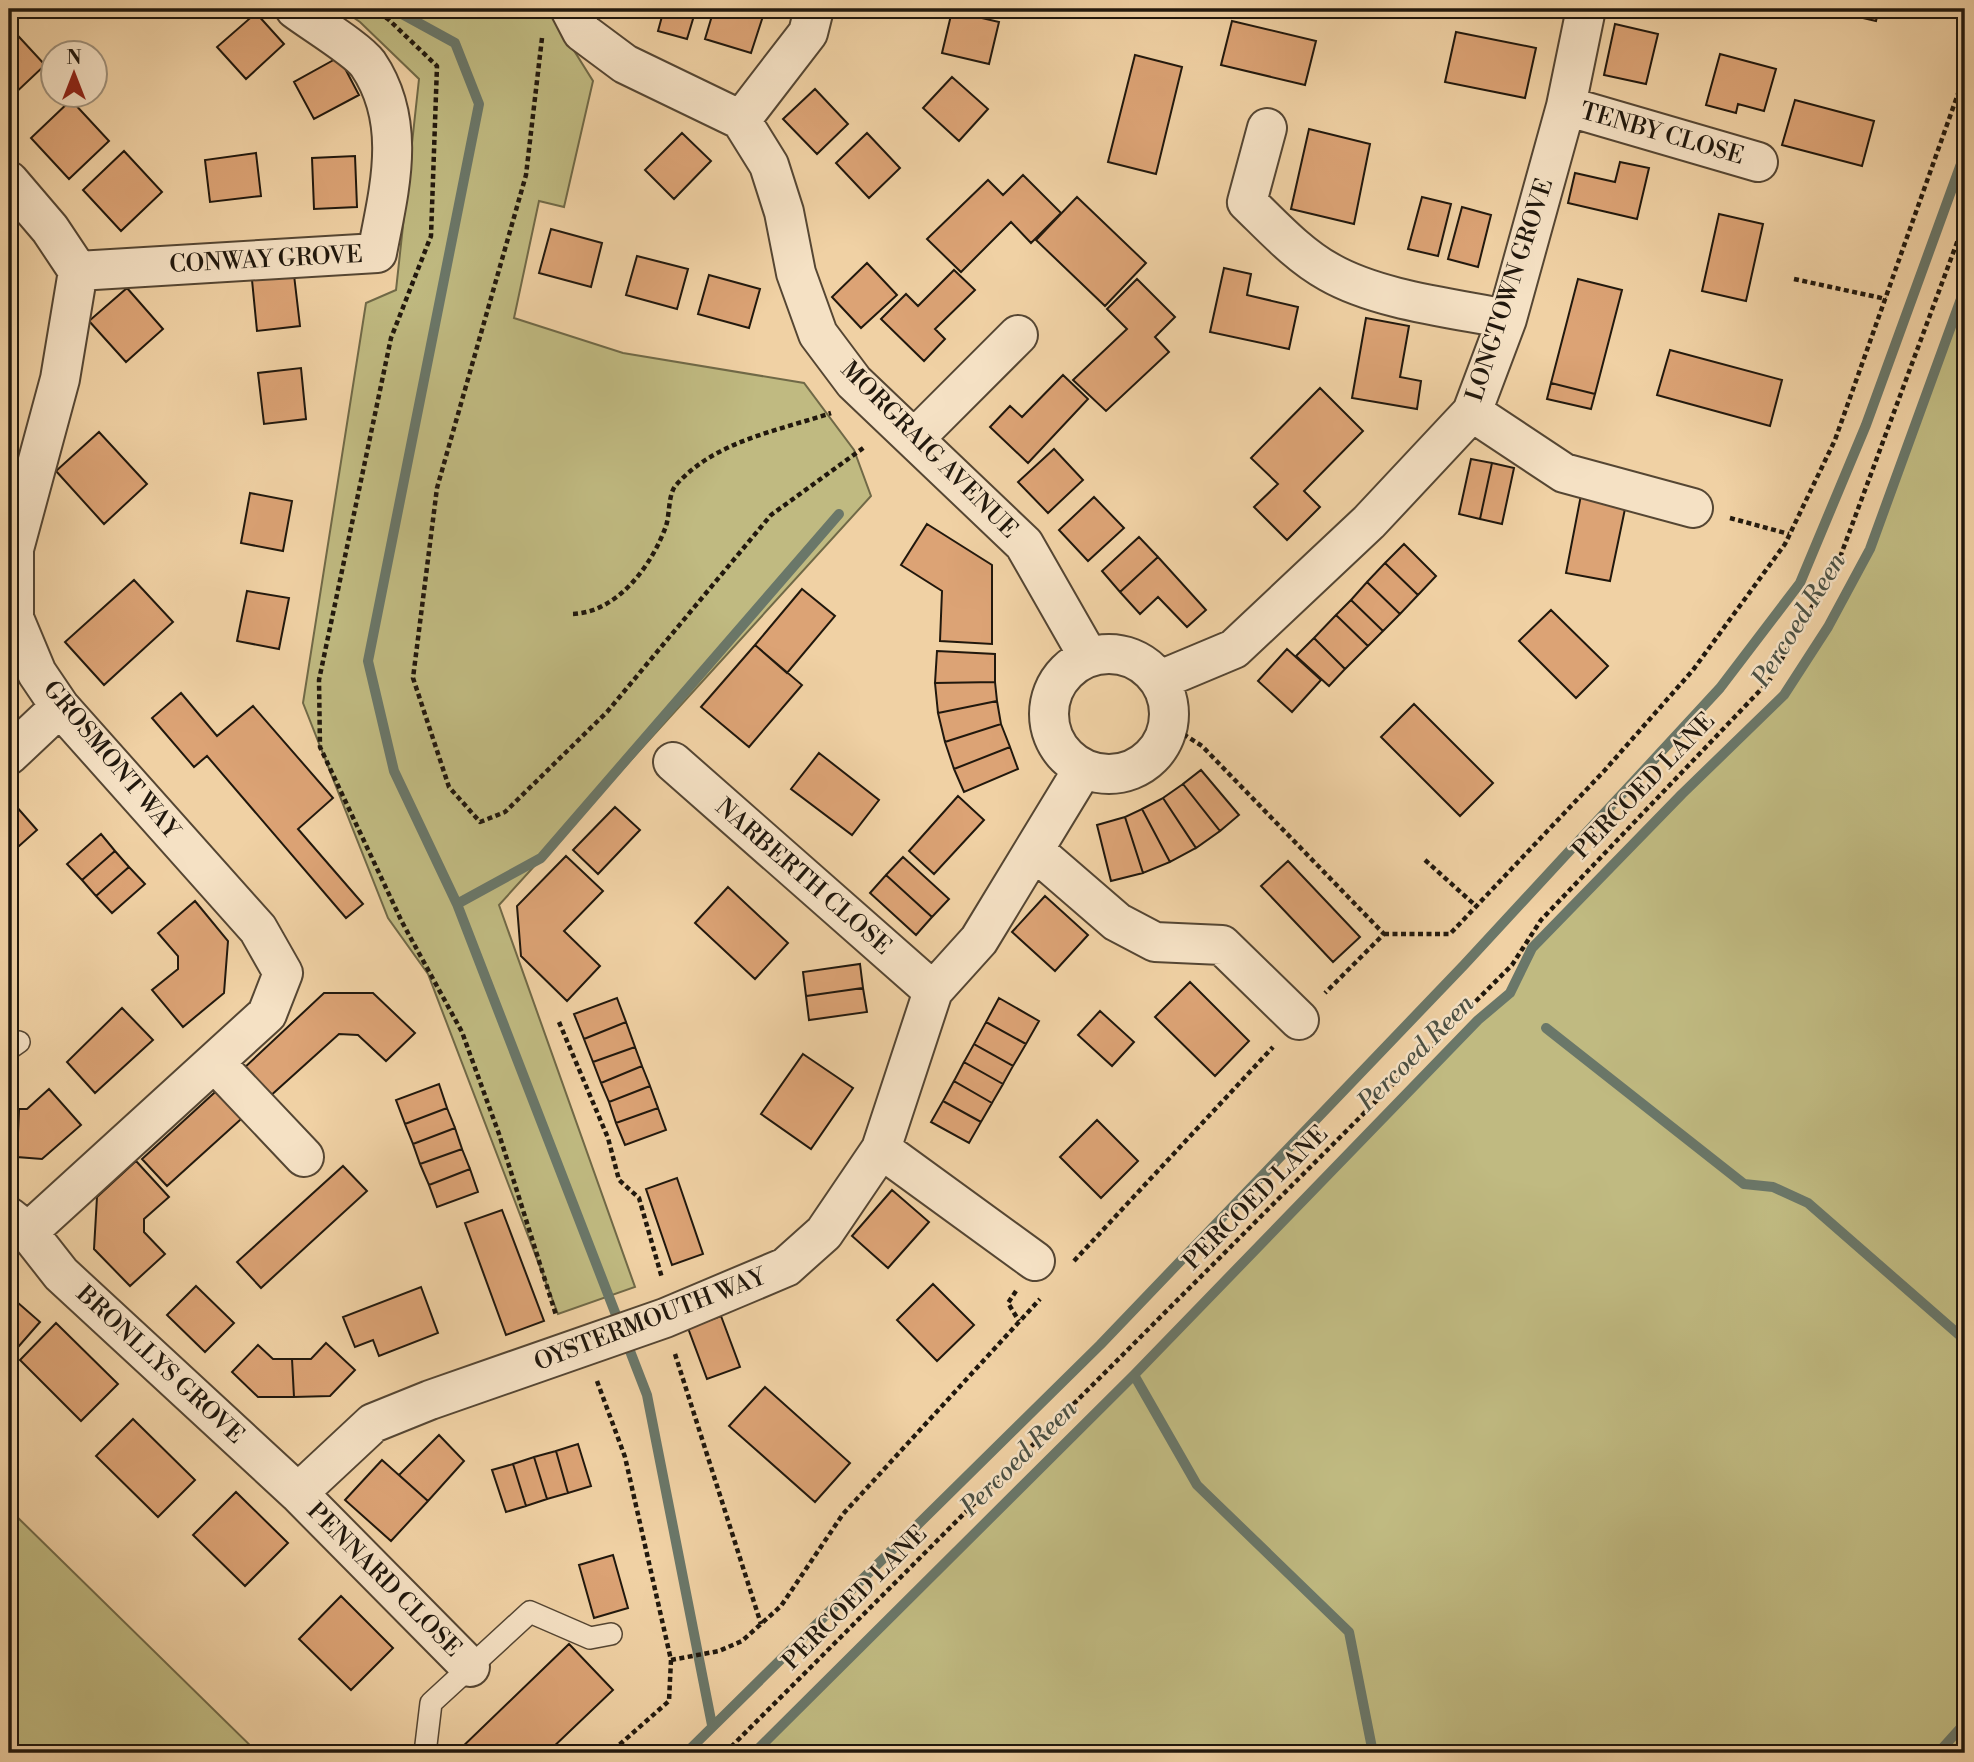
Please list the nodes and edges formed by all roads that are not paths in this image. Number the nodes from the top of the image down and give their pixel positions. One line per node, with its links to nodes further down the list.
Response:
1 (295, 9): 10 (street, CONWAY GROVE)
2 (814, 9): 6 (street)
3 (1586, 9): 5 (street, LONGTOWN GROVE)
4 (559, 19): 6 (street)
5 (1566, 106): 8 (street, TENBY CLOSE); 11 (street, LONGTOWN GROVE)
6 (741, 120): 14 (street, MORGRAIG AVENUE)
7 (1267, 128): 11 (street)
8 (1758, 162)
9 (9, 181): 10 (street)
10 (78, 271): 18 (street, GROSMONT WAY)
11 (1507, 319): 13 (street, LONGTOWN GROVE)
12 (1018, 335): 14 (street)
13 (1472, 412): 15 (street); 17 (street, LONGTOWN GROVE)
14 (906, 431): 16 (street, MORGRAIG AVENUE)
15 (1693, 508)
16 (1088, 656): 17 (street); 21 (street)
17 (1160, 680): 21 (street)
18 (60, 707): 19 (street); 25 (street, GROSMONT WAY)
19 (9, 755)
20 (673, 762): 23 (street, NARBERTH CLOSE)
21 (1083, 769): 22 (street, OYSTERMOUTH WAY)
22 (1036, 852): 23 (street, OYSTERMOUTH WAY); 24 (street)
23 (933, 991): 26 (street, OYSTERMOUTH WAY)
24 (1299, 1020)
25 (215, 1063): 27 (street); 28 (street, GROSMONT WAY)
26 (881, 1149): 29 (street); 30 (street, OYSTERMOUTH WAY)
27 (304, 1157)
28 (18, 1224): 30 (street, BRONLLYS GROVE)
29 (1049, 1275)
30 (298, 1493): 32 (street, PENNARD CLOSE)
31 (611, 1634): 32 (lane)
32 (470, 1667): 33 (lane)
33 (425, 1753)

